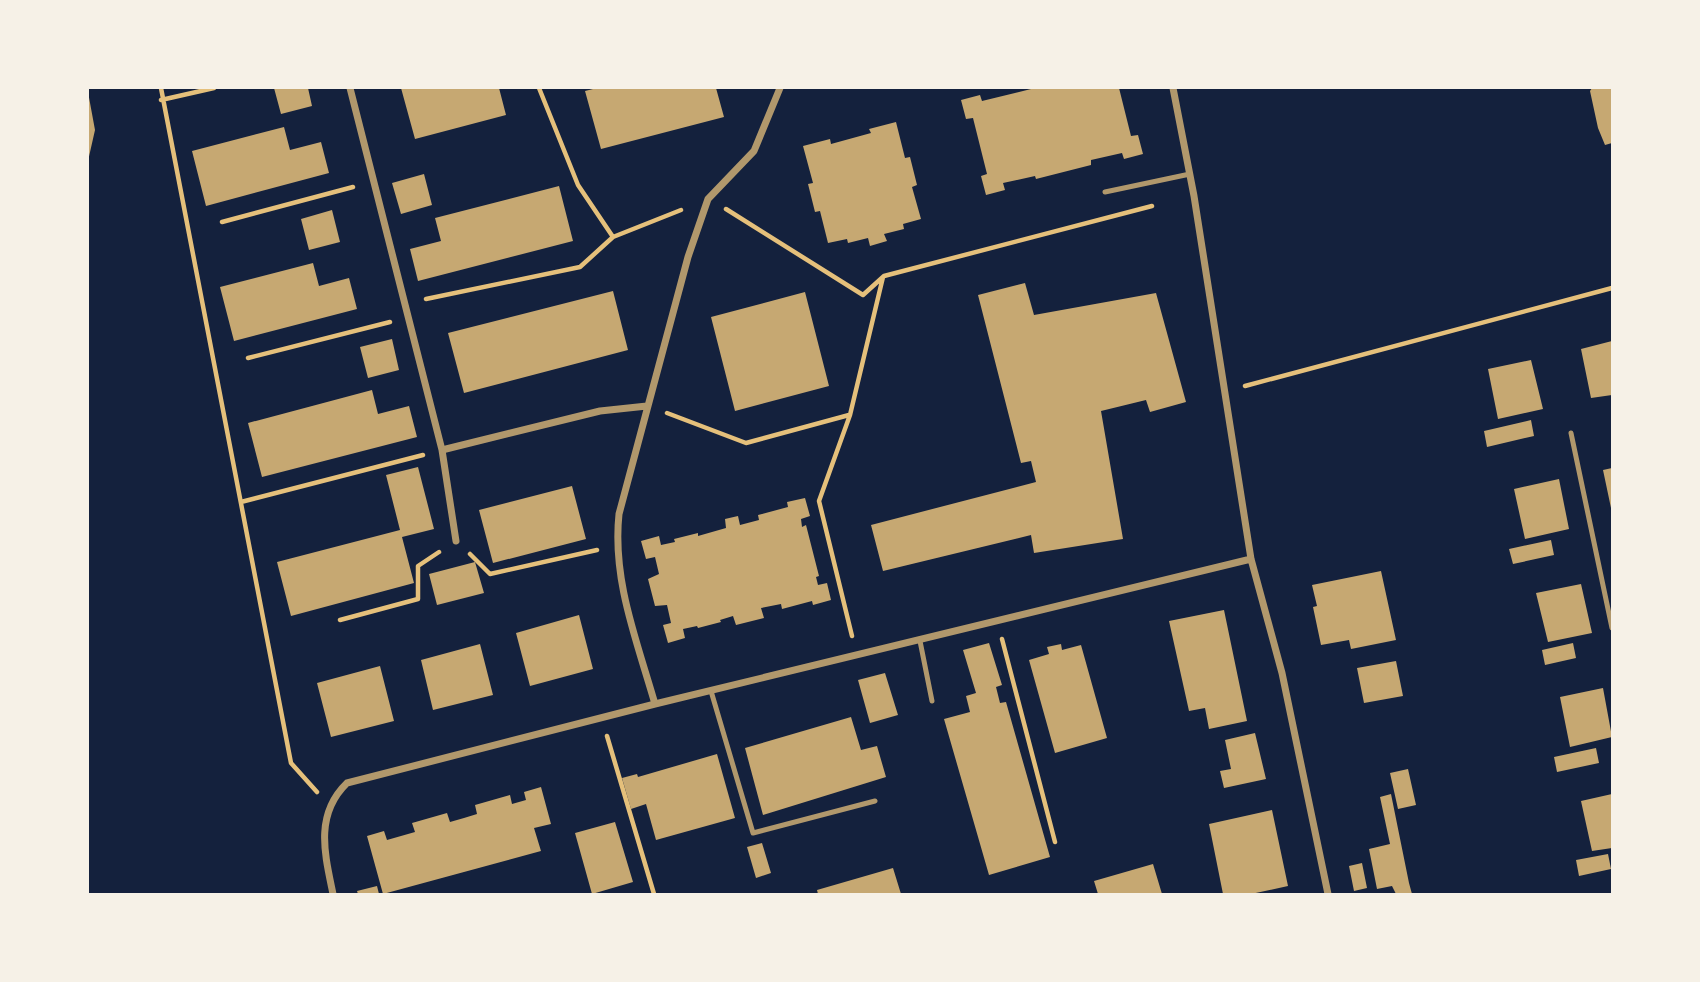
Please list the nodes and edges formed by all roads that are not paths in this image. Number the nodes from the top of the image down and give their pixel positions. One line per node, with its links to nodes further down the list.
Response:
1 (350, 88): 8 (street)
2 (780, 88): 6 (street)
3 (1173, 88): 4 (street)
4 (1190, 174): 5 (lane); 10 (street)
5 (1105, 192)
6 (647, 406): 8 (street); 15 (street)
7 (1571, 433): 11 (lane)
8 (442, 450): 9 (street)
9 (456, 541)
10 (1251, 559): 12 (street); 18 (street)
11 (1612, 628)
12 (920, 641): 13 (street); 14 (lane)
13 (711, 691): 15 (street); 16 (lane)
14 (932, 701)
15 (655, 704): 17 (street)
16 (875, 801)
17 (333, 894)
18 (1328, 894)

